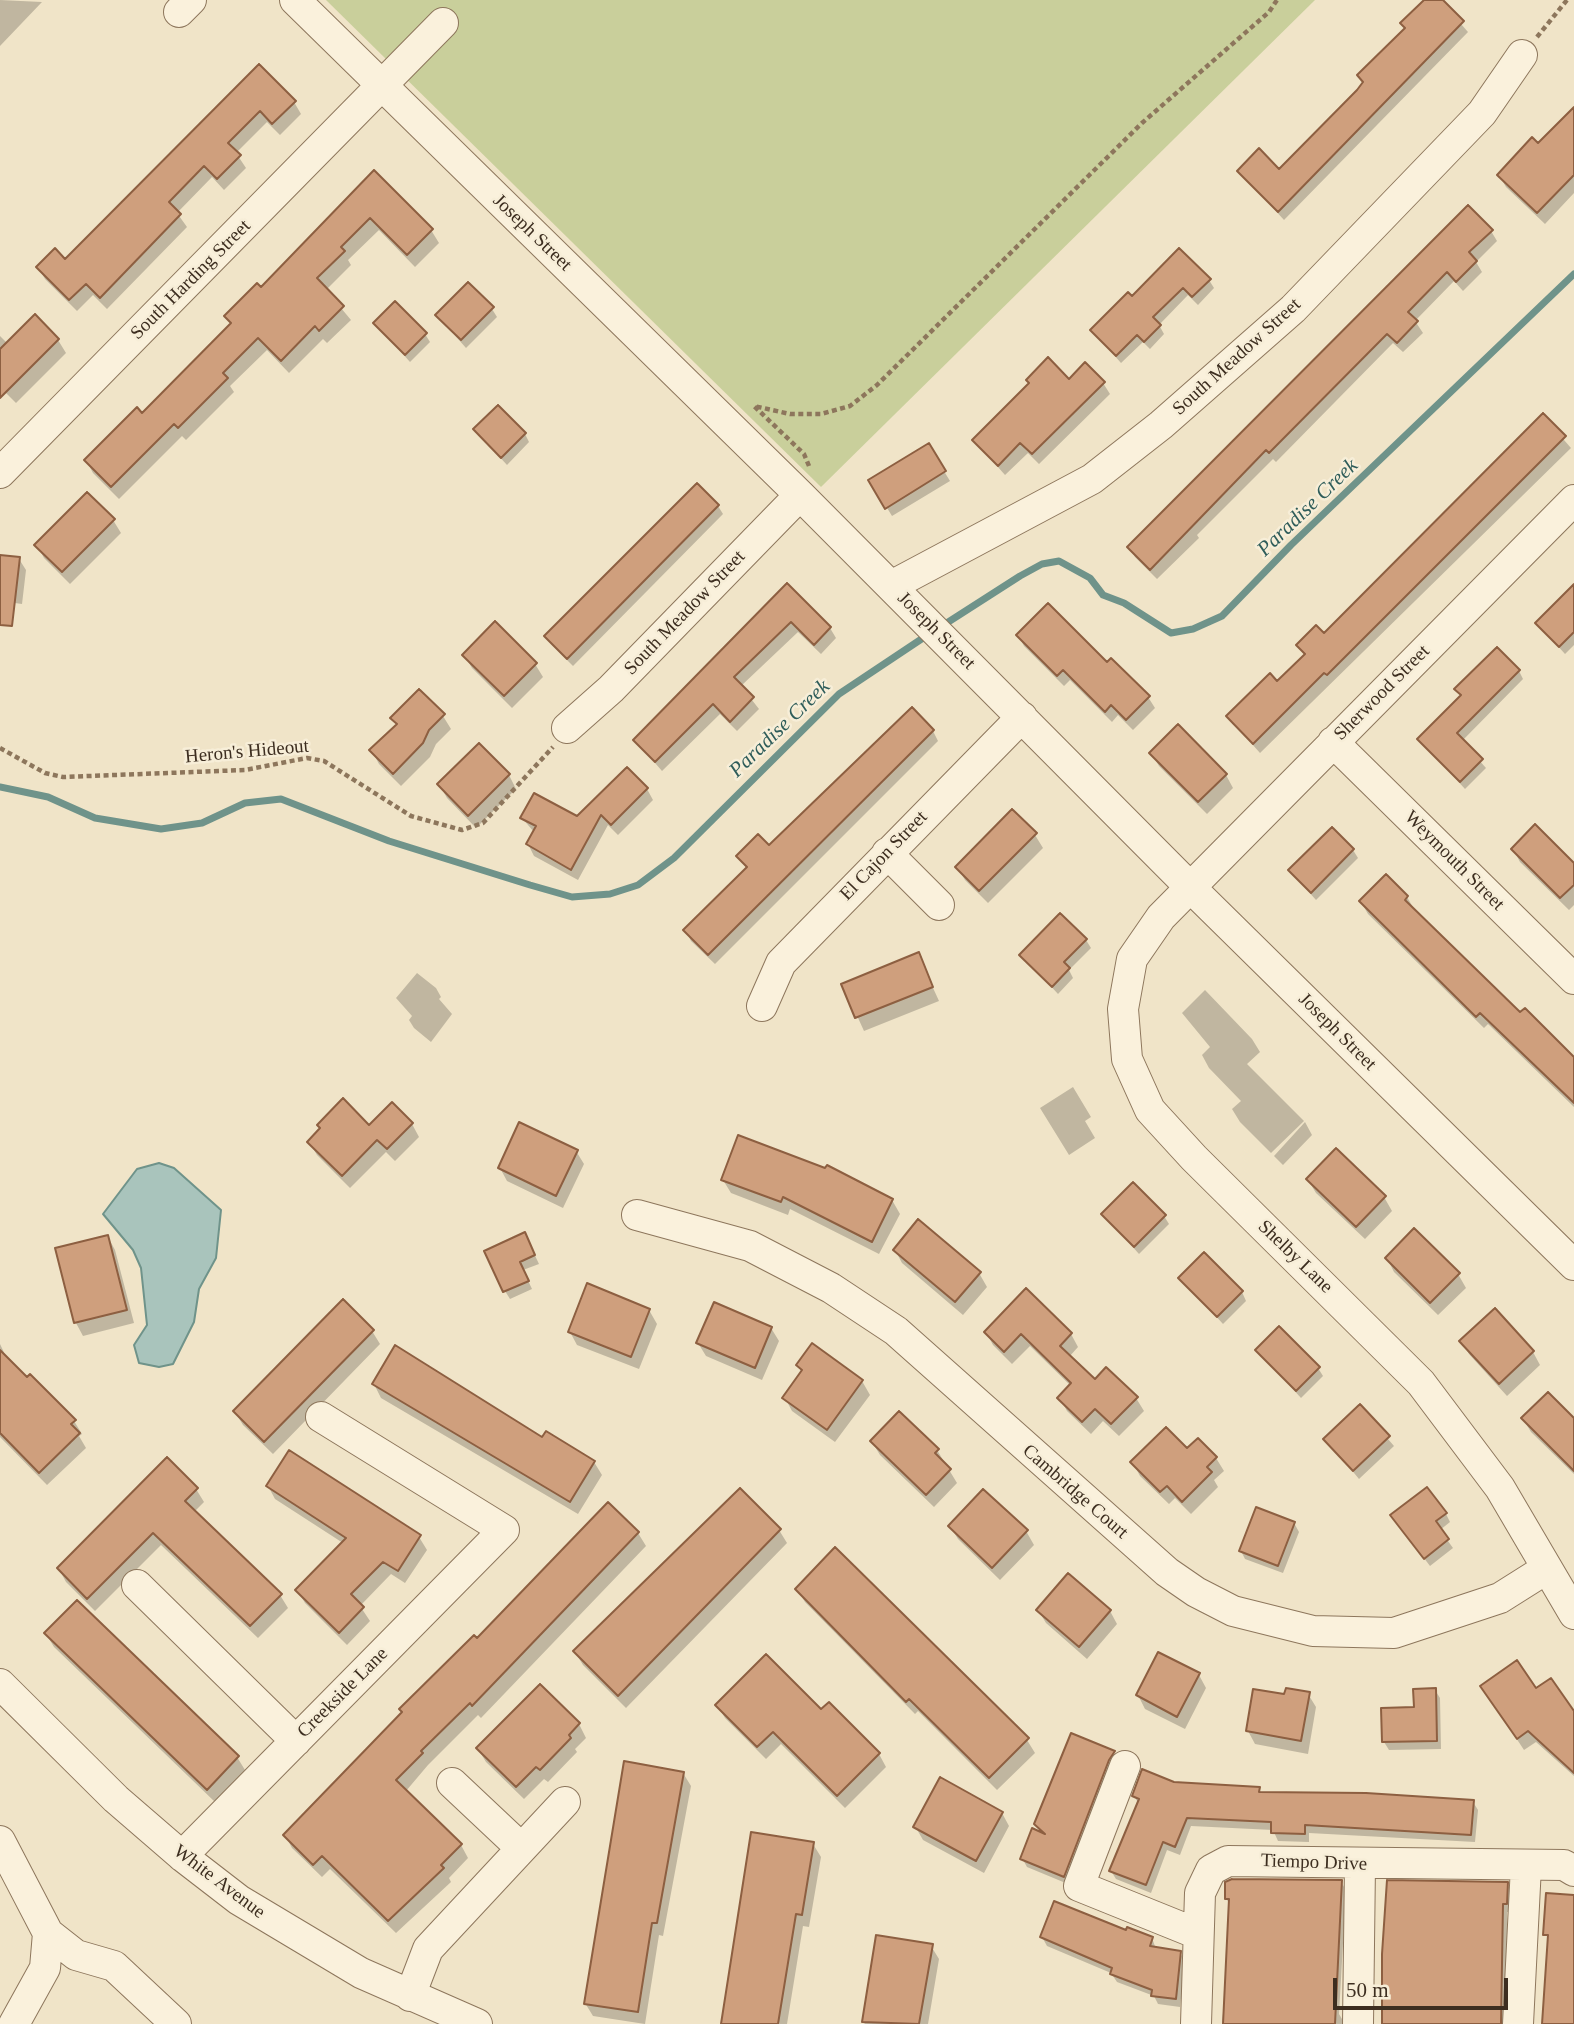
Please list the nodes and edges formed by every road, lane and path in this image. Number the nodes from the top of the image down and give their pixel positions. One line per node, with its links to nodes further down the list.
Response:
1 (295, 0): 6 (street, Joseph Street)
2 (1277, 0): 8 (path)
3 (1567, 0): 5 (path)
4 (443, 23): 6 (street, South Harding Street)
5 (1522, 55): 10 (street, South Meadow Street)
6 (382, 86): 7 (street, South Harding Street); 8 (street, Joseph Street)
7 (0, 473)
8 (800, 495): 10 (street, Joseph Street); 12 (street, South Meadow Street)
9 (1574, 500): 13 (street, Sherwood Street)
10 (891, 586): 11 (street, Joseph Street)
11 (1022, 717): 15 (street, El Cajon Street); 16 (street, Joseph Street)
12 (568, 728): 14 (path, Heron's Hideout)
13 (1333, 742): 16 (street, Sherwood Street); 18 (street, Weymouth Street)
14 (0, 748)
15 (887, 853): 17 (street); 19 (street, El Cajon Street)
16 (1190, 887): 21 (street, Joseph Street); 23 (street, Shelby Lane)
17 (939, 905)
18 (1569, 963)
19 (762, 1006)
20 (637, 1215): 23 (street, Cambridge Court)
21 (1574, 1265)
22 (321, 1417): 27 (street, Creekside Lane)
23 (1546, 1569): 25 (street, Shelby Lane)
24 (137, 1585): 27 (street)
25 (1574, 1614)
26 (0, 1684): 33 (street, White Avenue)
27 (296, 1741): 33 (street, Creekside Lane)
28 (1125, 1766): 38 (street)
29 (452, 1783): 32 (street)
30 (565, 1802): 32 (street)
31 (0, 1841): 37 (street)
32 (520, 1847): 39 (street)
33 (182, 1856): 39 (street, White Avenue)
34 (1360, 1865): 35 (street, Tiempo Drive); 38 (street, Tiempo Drive); 44 (street)
35 (1526, 1866): 36 (street, Tiempo Drive); 45 (street)
36 (1574, 1871)
37 (48, 1933): 40 (street); 41 (street)
38 (1198, 1934): 43 (street, Tiempo Drive)
39 (410, 1996): 42 (street, White Avenue)
40 (13, 2024)
41 (176, 2024)
42 (477, 2024)
43 (1196, 2024)
44 (1358, 2024)
45 (1518, 2024)

